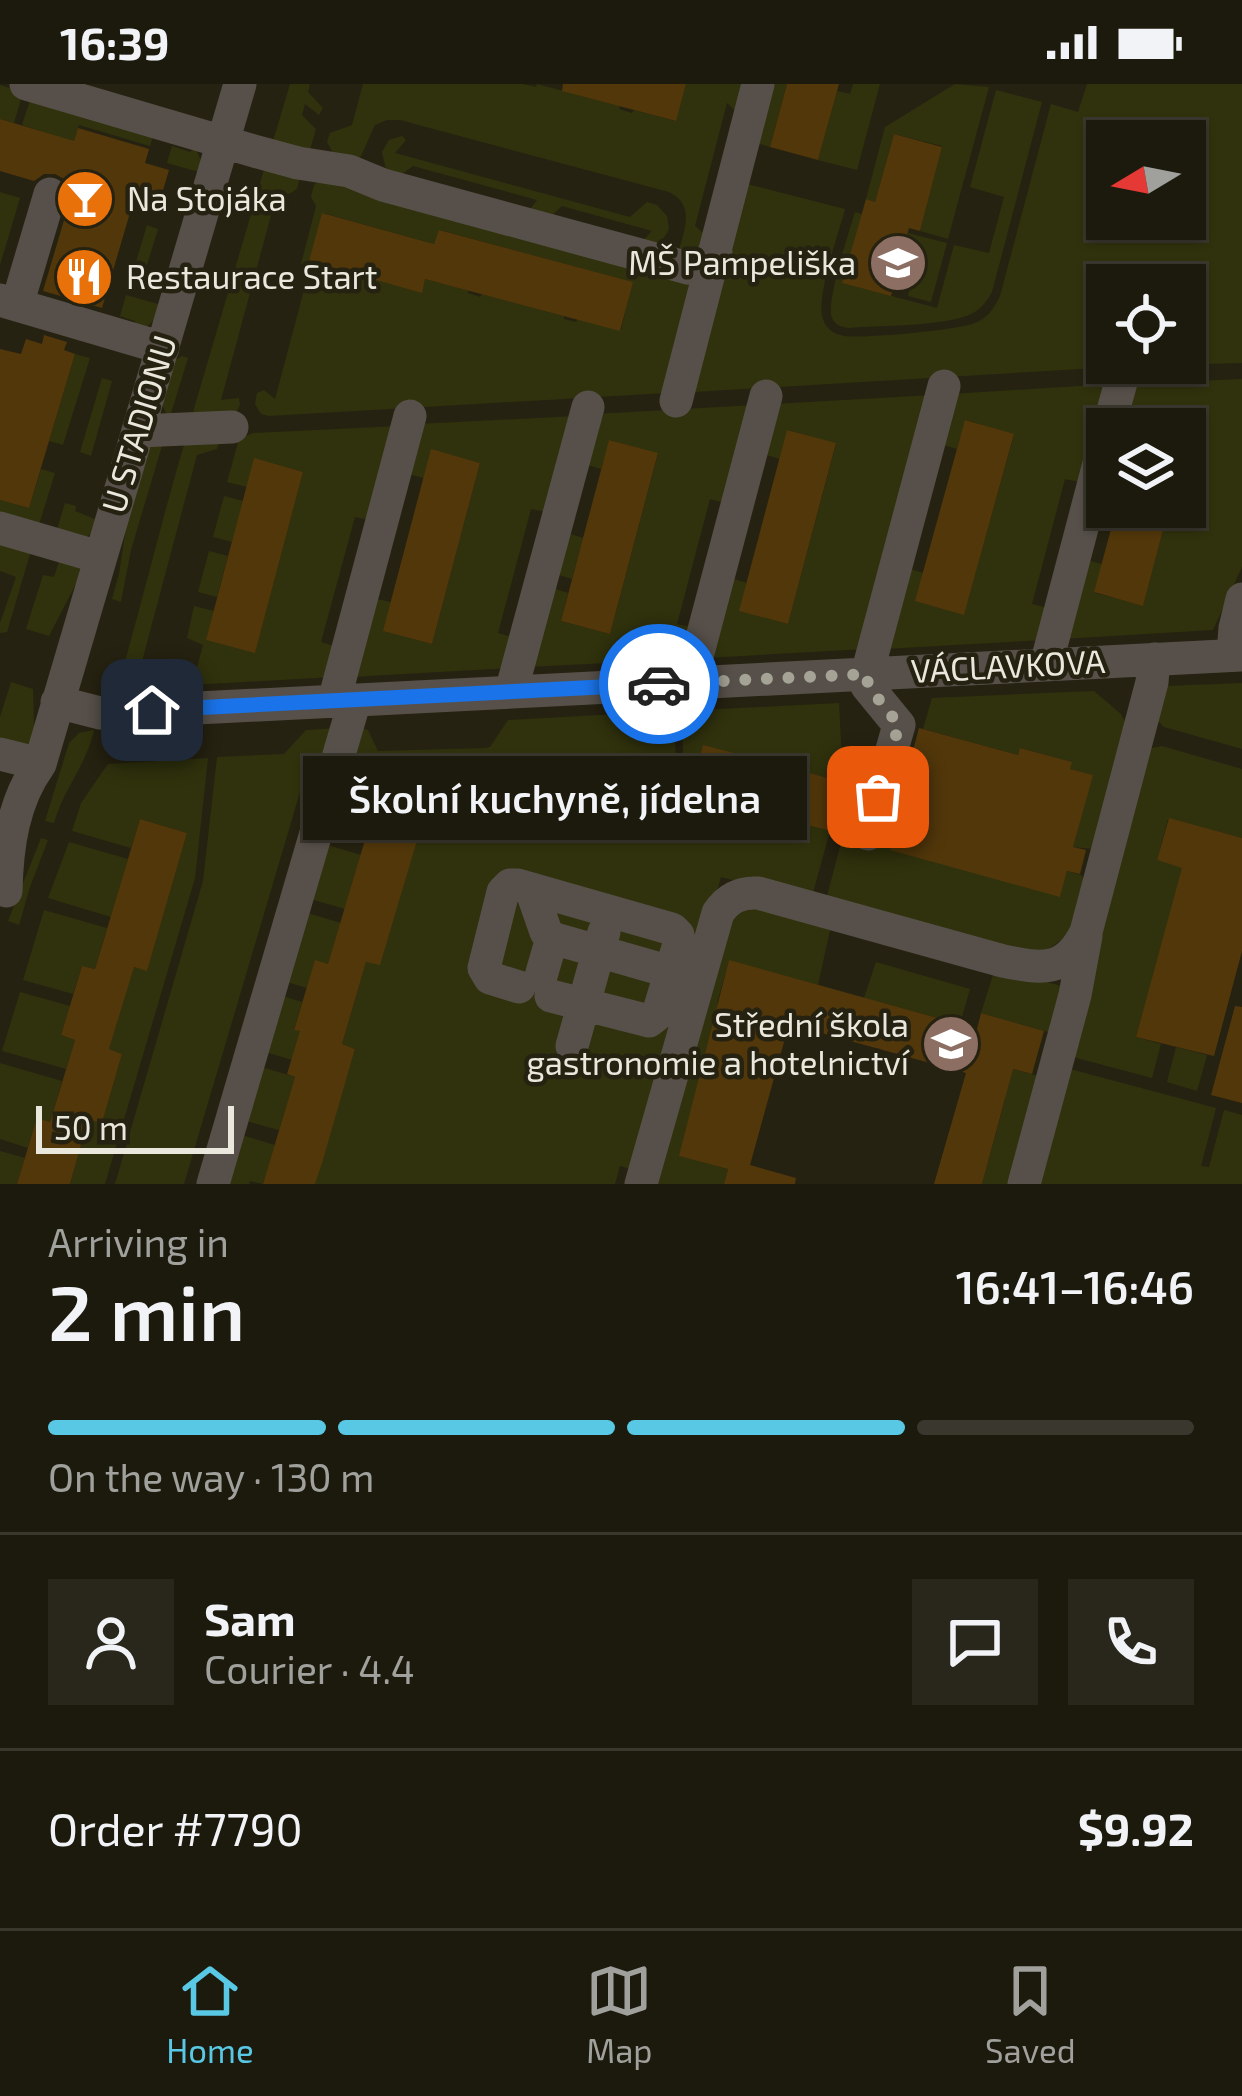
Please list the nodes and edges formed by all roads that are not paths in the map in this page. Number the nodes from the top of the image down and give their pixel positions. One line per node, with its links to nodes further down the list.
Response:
1 (26, 84): 4 (street)
2 (240, 84): 5 (street, U STADIONU)
3 (758, 84): 7 (street)
4 (76, 91): 5 (street)
5 (223, 143): 7 (street); 9 (street, U STADIONU)
6 (50, 194): 8 (street)
7 (716, 252): 12 (street)
8 (8, 303): 9 (street)
9 (163, 348): 16 (street, U STADIONU)
10 (944, 386): 24 (street)
11 (766, 396): 25 (street)
12 (676, 401)
13 (588, 406): 26 (street)
14 (410, 416): 27 (street)
15 (232, 427): 16 (street)
16 (138, 431): 19 (street, U STADIONU)
17 (1086, 514): 23 (street)
18 (0, 528): 19 (street)
19 (99, 557): 28 (street, U STADIONU)
20 (1242, 599): 21 (street)
21 (1238, 655): 22 (street, VÁCLAVKOVA)
22 (1154, 659): 23 (street, VÁCLAVKOVA); 35 (street)
23 (1046, 664): 24 (street, VÁCLAVKOVA)
24 (867, 674): 25 (street, VÁCLAVKOVA); 31 (street)
25 (690, 683): 26 (street, VÁCLAVKOVA)
26 (511, 692): 27 (street, VÁCLAVKOVA)
27 (344, 700): 28 (street, VÁCLAVKOVA); 41 (street)
28 (57, 702): 30 (street, U STADIONU)
29 (0, 754): 30 (street)
30 (40, 764): 33 (street, U STADIONU)
31 (868, 834)
32 (531, 889): 34 (street); 36 (street); 39 (street)
33 (3, 898)
34 (610, 911): 37 (street); 38 (street)
35 (1086, 932): 42 (street); 43 (street)
36 (552, 938): 37 (street); 39 (street)
37 (598, 951): 38 (street); 39 (street)
38 (671, 972): 39 (street)
39 (549, 991): 40 (street)
40 (572, 1046)
41 (213, 1184)
42 (641, 1184)
43 (1024, 1184)

